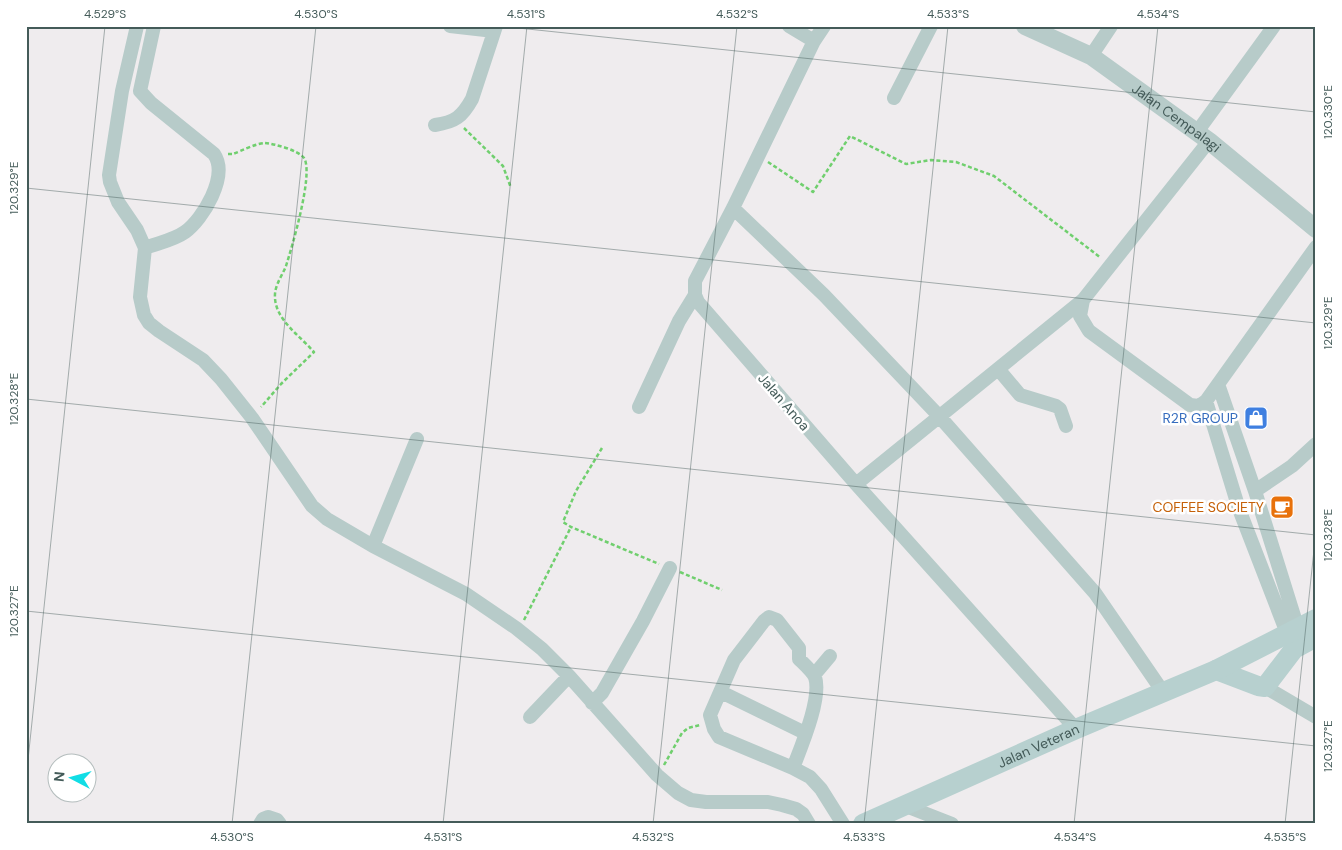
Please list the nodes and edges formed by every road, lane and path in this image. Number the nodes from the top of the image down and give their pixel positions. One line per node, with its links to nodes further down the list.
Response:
1 (137, 26): 22 (street)
2 (154, 26): 17 (street)
3 (450, 26): 10 (street)
4 (789, 26): 11 (street)
5 (824, 26): 11 (street)
6 (930, 26): 13 (street)
7 (1024, 26): 12 (street, Jalan Cempalagi)
8 (1111, 26): 12 (street)
9 (1274, 26): 16 (street)
10 (495, 28): 14 (street)
11 (814, 41): 18 (street)
12 (1091, 56): 16 (street, Jalan Cempalagi)
13 (894, 98)
14 (455, 120): 15 (street); 19 (path)
15 (435, 125)
16 (1203, 137): 21 (street, Jalan Cempalagi); 24 (street)
17 (214, 154): 22 (street); 32 (path)
18 (758, 156): 20 (street); 24 (path)
19 (511, 188)
20 (733, 208): 25 (street); 31 (street)
21 (1316, 229)
22 (146, 248): 32 (street)
23 (1316, 248): 28 (street)
24 (1110, 265): 26 (street)
25 (695, 295): 30 (street); 37 (street, Jalan Anoa)
26 (1083, 300): 27 (street); 29 (street)
27 (999, 370): 31 (street); 33 (street)
28 (1218, 384): 29 (street); 38 (street)
29 (1206, 401): 45 (street)
30 (639, 407)
31 (939, 416): 37 (street); 52 (street)
32 (252, 418): 40 (street)
33 (1066, 426)
34 (418, 439): 40 (street)
35 (1316, 444): 38 (street)
36 (602, 448): 39 (path)
37 (856, 484): 57 (street, Jalan Anoa)
38 (1255, 490): 45 (street)
39 (571, 528): 41 (path); 43 (path)
40 (373, 546): 49 (street)
41 (670, 568): 42 (path); 53 (street)
42 (722, 590)
43 (526, 618)
44 (1316, 619): 45 (main road, Jalan Veteran)
45 (1299, 639): 47 (main road, Jalan Veteran); 50 (main road, Jalan Veteran)
46 (830, 656): 48 (street)
47 (1216, 670): 50 (main road); 52 (main road, Jalan Veteran)
48 (814, 675): 51 (street); 58 (street)
49 (569, 676): 53 (street); 54 (street)
50 (1265, 687): 55 (street)
51 (721, 692): 56 (street); 58 (street)
52 (1162, 692): 57 (main road, Jalan Veteran)
53 (596, 699): 64 (street)
54 (530, 717)
55 (1316, 717)
56 (711, 722): 59 (path); 60 (street)
57 (1076, 729): 61 (main road, Jalan Veteran)
58 (805, 733): 60 (street)
59 (664, 764)
60 (793, 768): 65 (street)
61 (906, 806): 66 (main road, Jalan Veteran); 67 (street)
62 (260, 824): 63 (street)
63 (280, 824)
64 (809, 824)
65 (843, 824)
66 (863, 824)
67 (952, 824)

